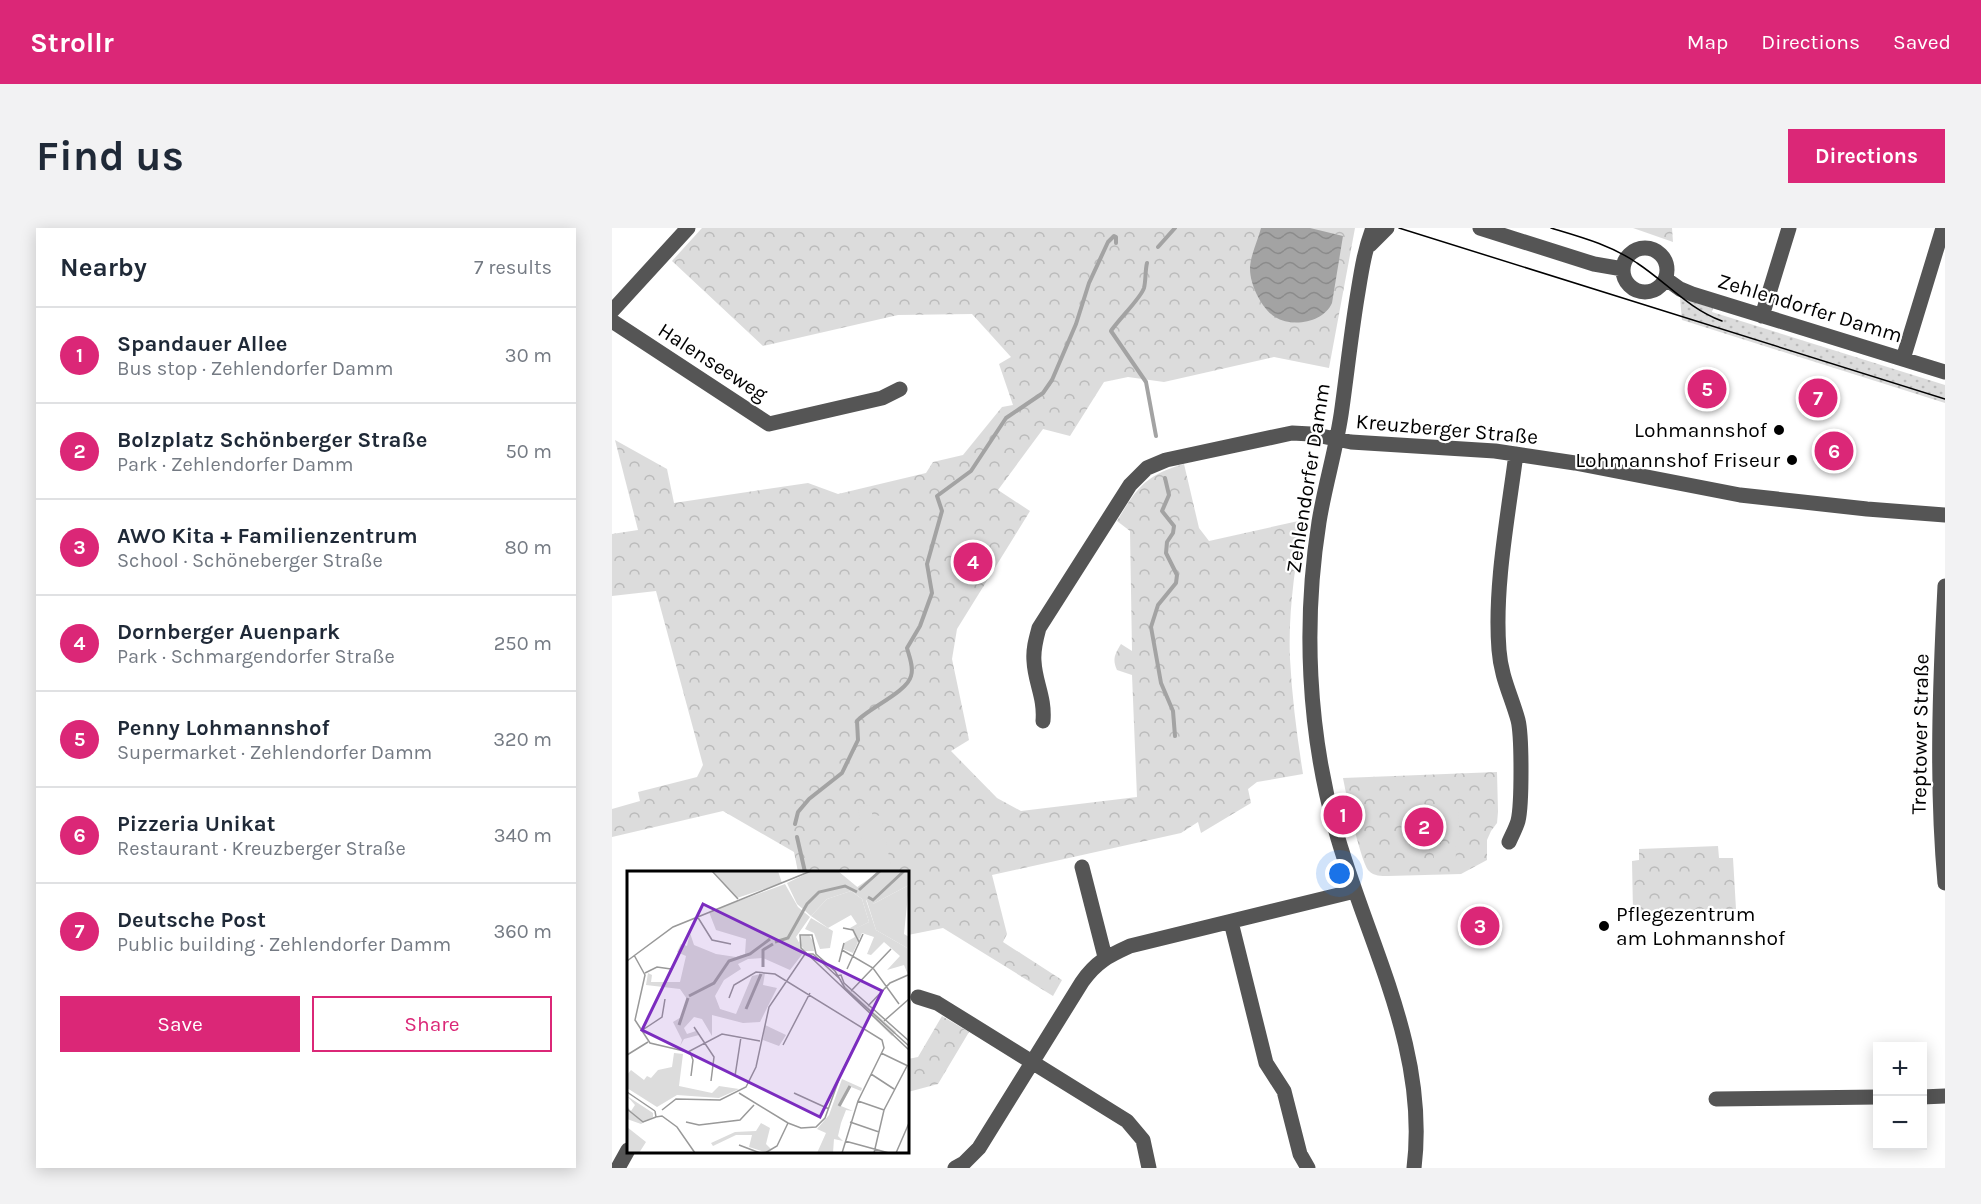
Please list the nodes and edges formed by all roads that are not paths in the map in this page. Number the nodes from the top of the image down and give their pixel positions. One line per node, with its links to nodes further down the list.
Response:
1 (688, 228): 10 (street)
2 (1373, 228): 7 (street, Zehlendorfer Damm)
3 (1388, 228): 7 (street)
4 (1480, 228): 8 (street)
5 (1789, 228): 11 (street)
6 (1943, 228): 13 (street)
7 (1366, 249): 16 (street, Zehlendorfer Damm)
8 (1623, 269): 9 (street); 9 (street)
9 (1666, 279): 11 (street, Zehlendorfer Damm)
10 (612, 311)
11 (1762, 316): 13 (street, Zehlendorfer Damm)
12 (612, 321): 15 (street, Halenseeweg)
13 (1903, 359): 14 (street, Zehlendorfer Damm)
14 (1945, 372)
15 (900, 390)
16 (1336, 440): 17 (street, Kreuzberger Straße); 20 (street, Kreuzberger Straße); 24 (street, Zehlendorfer Damm)
17 (1516, 454): 18 (street, Kreuzberger Straße); 21 (street)
18 (1945, 515)
19 (1945, 586): 23 (street, Treptower Straße)
20 (1043, 722)
21 (1509, 842)
22 (1082, 867): 26 (street)
23 (1945, 883)
24 (1355, 891): 25 (street); 38 (street, Zehlendorfer Damm)
25 (1231, 922): 26 (street); 37 (street)
26 (1105, 957): 28 (street)
27 (918, 997): 28 (street)
28 (1032, 1062): 34 (street); 36 (street)
29 (1945, 1096): 31 (street)
30 (1873, 1097): 32 (street)
31 (1927, 1097)
32 (1716, 1099)
33 (627, 1152): 35 (street)
34 (962, 1166)
35 (618, 1168)
36 (1149, 1168)
37 (1308, 1168)
38 (1414, 1168)

